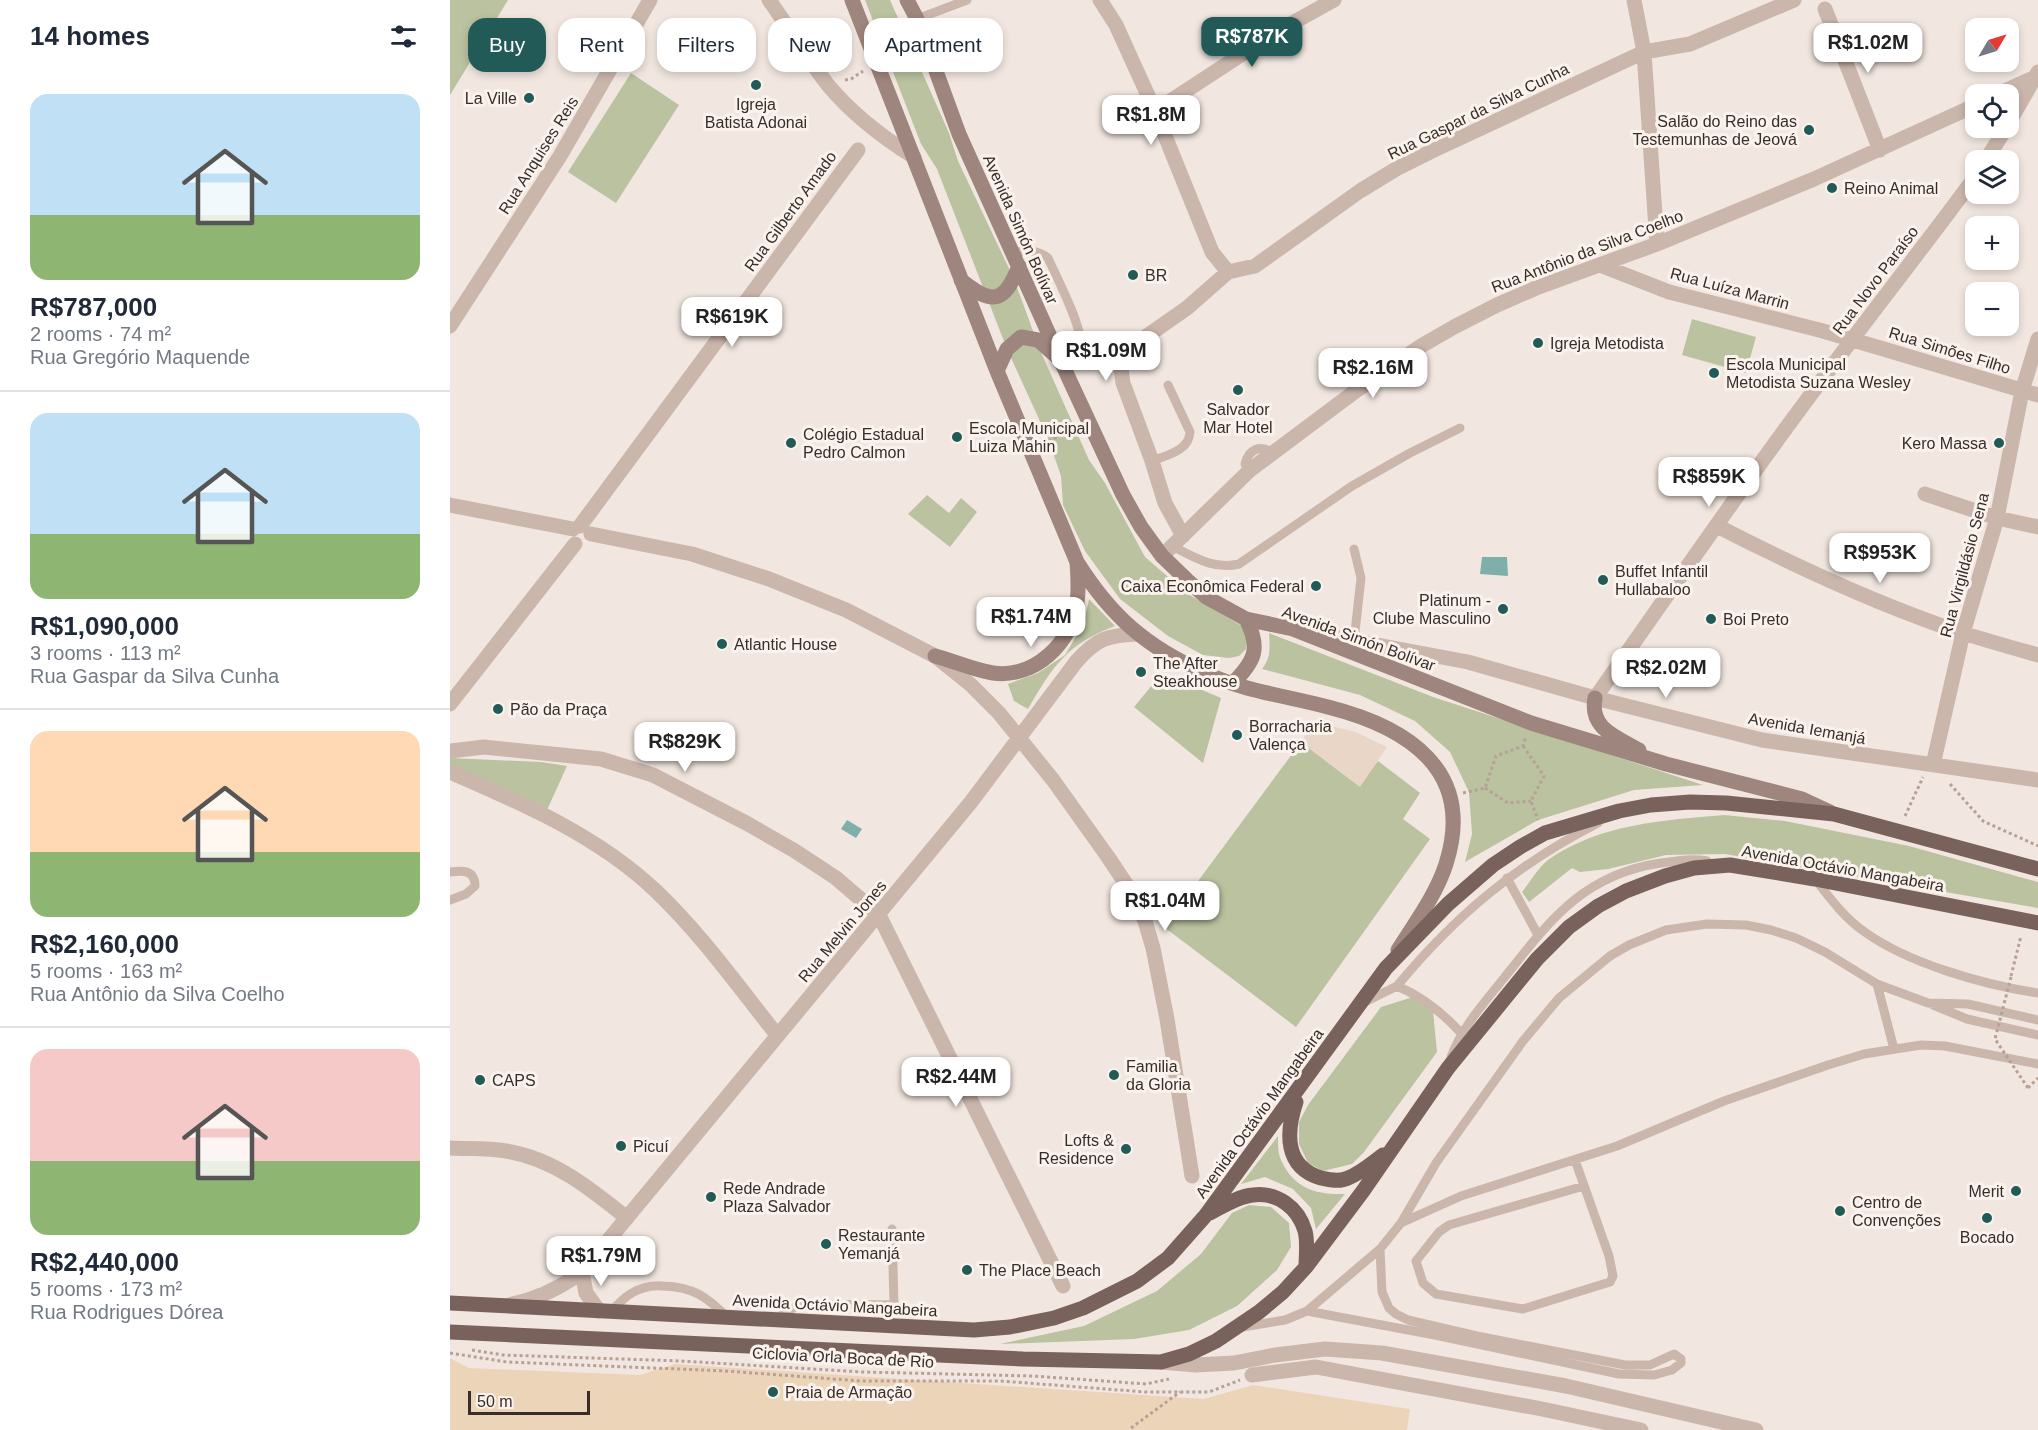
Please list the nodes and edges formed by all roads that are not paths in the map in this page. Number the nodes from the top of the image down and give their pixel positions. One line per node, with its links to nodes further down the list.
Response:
1 (650, 0): 30 (street, Rua Anquises Reis)
2 (769, 0): 23 (street)
3 (852, 0): 23 (street)
4 (907, 0): 12 (street, Avenida Simón Bolívar)
5 (967, 0): 10 (lane)
6 (1101, 0): 20 (street)
7 (1334, 0): 20 (street)
8 (1634, 0): 14 (street)
9 (1794, 0): 14 (street, Rua Gaspar da Silva Cunha)
10 (951, 3): 13 (lane)
11 (1825, 9): 22 (street)
12 (916, 18)
13 (919, 18)
14 (1644, 52): 25 (street); 28 (street, Rua Gaspar da Silva Cunha)
15 (936, 72): 26 (street, Avenida Simón Bolívar)
16 (2036, 75): 17 (street); 18 (street)
17 (2018, 84)
18 (2019, 105)
19 (1965, 110): 22 (street, Rua Antônio da Silva Coelho)
20 (1155, 111): 28 (street)
21 (858, 150): 45 (street, Rua Gilberto Amado)
22 (1880, 150): 25 (street, Rua Antônio da Silva Coelho)
23 (914, 157): 29 (street)
24 (1965, 191): 31 (street, Rua Novo Paraíso)
25 (1657, 244): 27 (street, Rua Antônio da Silva Coelho)
26 (1016, 259): 29 (street); 33 (street, Avenida Simón Bolívar); 33 (lane)
27 (1600, 265): 31 (street, Rua Luíza Marrin); 46 (street, Rua Antônio da Silva Coelho)
28 (1228, 272): 39 (street, Rua Gaspar da Silva Cunha)
29 (961, 280): 34 (street)
30 (450, 326)
31 (1852, 339): 36 (street, Rua Simões Filho); 43 (street, Rua Novo Paraíso)
32 (2038, 339): 36 (street, Rua Virgildásio Sena)
33 (1062, 364): 34 (street); 46 (street, Avenida Simón Bolívar)
34 (997, 371): 48 (street)
35 (1168, 385): 39 (lane)
36 (2022, 391): 37 (street, Rua Simões Filho); 42 (street, Rua Virgildásio Sena)
37 (2038, 395)
38 (1460, 428): 46 (lane)
39 (1152, 461): 46 (street, Rua Gaspar da Silva Cunha)
40 (1925, 494): 42 (street)
41 (450, 505): 45 (street)
42 (1997, 518): 44 (street); 51 (street, Rua Virgildásio Sena)
43 (1717, 526): 51 (street); 57 (street, Rua Novo Paraíso)
44 (2038, 527)
45 (580, 533): 55 (street); 58 (street, Rua Gilberto Amado)
46 (1172, 546): 49 (street, Avenida Simón Bolívar)
47 (1354, 549): 53 (lane)
48 (1077, 562): 52 (street); 55 (street)
49 (1246, 619): 50 (street, Avenida Simón Bolívar); 56 (street)
50 (1293, 629): 53 (street, Avenida Iemanjá); 61 (street, Avenida Simón Bolívar)
51 (1963, 633): 54 (street); 62 (street, Rua Virgildásio Sena)
52 (1139, 634): 56 (street); 59 (street, Rua Melvin Jones)
53 (1354, 641): 57 (street, Avenida Iemanjá)
54 (2038, 655)
55 (935, 656): 59 (street)
56 (1233, 683): 76 (street)
57 (1595, 698): 61 (street); 62 (street, Avenida Iemanjá)
58 (450, 704)
59 (1020, 737): 73 (street, Rua Melvin Jones); 93 (street)
60 (450, 751): 73 (street)
61 (1666, 764): 66 (street, Avenida Simón Bolívar)
62 (1929, 771): 64 (street, Avenida Iemanjá)
63 (450, 772): 84 (street)
64 (2038, 780)
65 (1619, 811): 66 (main road, Avenida Octávio Mangabeira); 70 (lane); 76 (main road, Avenida Octávio Mangabeira)
66 (1834, 814): 68 (main road, Avenida Octávio Mangabeira)
67 (1730, 865): 71 (main road, Avenida Octávio Mangabeira); 75 (lane); 88 (main road, Avenida Octávio Mangabeira)
68 (2038, 869)
69 (450, 872): 72 (lane)
70 (1507, 878): 75 (lane); 78 (lane)
71 (1815, 879): 74 (main road, Avenida Octávio Mangabeira); 79 (lane)
72 (450, 900)
73 (879, 915): 84 (street, Rua Melvin Jones); 102 (street)
74 (2038, 923)
75 (1538, 935): 83 (lane)
76 (1386, 968): 80 (main road, Avenida Octávio Mangabeira)
77 (1877, 984): 81 (lane); 86 (lane); 97 (lane)
78 (1397, 986): 80 (lane); 83 (lane)
79 (2038, 993)
80 (1362, 1003): 89 (main road, Avenida Octávio Mangabeira)
81 (1928, 1003): 82 (lane); 85 (lane)
82 (2038, 1020)
83 (1461, 1033): 88 (lane)
84 (777, 1035): 96 (street, Rua Melvin Jones)
85 (2038, 1035)
86 (1894, 1049): 87 (lane); 92 (lane)
87 (2038, 1064)
88 (1448, 1068): 91 (main road, Avenida Octávio Mangabeira)
89 (1300, 1088): 91 (main road); 95 (main road, Avenida Octávio Mangabeira)
90 (450, 1148): 96 (street)
91 (1392, 1148): 100 (main road, Avenida Octávio Mangabeira)
92 (1575, 1160): 94 (lane); 97 (lane)
93 (1192, 1176)
94 (1584, 1186): 94 (lane)
95 (1206, 1215): 100 (main road); 108 (main road, Avenida Octávio Mangabeira)
96 (627, 1218): 101 (street, Rua Melvin Jones)
97 (1401, 1223): 99 (lane)
98 (892, 1229): 108 (lane)
99 (1380, 1249): 106 (lane); 106 (lane)
100 (1306, 1268): 109 (main road, Avenida Octávio Mangabeira)
101 (582, 1272): 104 (street, Rua Melvin Jones); 105 (street)
102 (1063, 1286)
103 (450, 1304): 104 (main road, Avenida Octávio Mangabeira)
104 (500, 1306): 105 (main road, Avenida Octávio Mangabeira)
105 (605, 1311): 107 (main road, Avenida Octávio Mangabeira); 107 (lane)
106 (1308, 1311): 109 (lane)
107 (728, 1318): 108 (main road, Avenida Octávio Mangabeira)
108 (772, 1321)
109 (1238, 1327): 111 (main road, Avenida Octávio Mangabeira)
110 (450, 1332): 111 (main road, Avenida Octávio Mangabeira)
111 (1161, 1362): 114 (street)
112 (1252, 1375): 113 (street)
113 (1641, 1430)
114 (1756, 1430)

